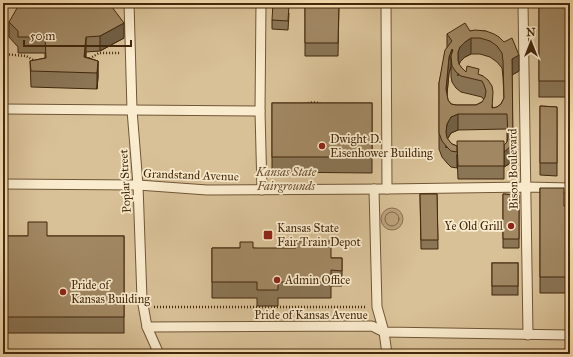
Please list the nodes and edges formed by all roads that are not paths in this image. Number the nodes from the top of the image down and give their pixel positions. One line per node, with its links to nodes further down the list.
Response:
1 (129, 3): 6 (lane, Poplar Street)
2 (261, 3): 7 (lane)
3 (386, 3): 13 (lane)
4 (523, 3): 10 (lane, Bison Boulevard)
5 (3, 109): 6 (lane)
6 (132, 110): 7 (lane); 9 (lane, Poplar Street)
7 (260, 111): 14 (lane)
8 (3, 184): 9 (lane, Grandstand Avenue)
9 (138, 185): 14 (lane, Grandstand Avenue); 15 (lane, Poplar Street)
10 (526, 187): 11 (lane, Grandstand Avenue); 13 (lane, Grandstand Avenue); 17 (lane, Bison Boulevard)
11 (570, 188)
12 (374, 189): 13 (lane, Grandstand Avenue); 14 (lane, Grandstand Avenue); 16 (lane)
13 (387, 189)
14 (262, 190)
15 (147, 327): 16 (lane, Pride of Kansas Avenue); 19 (lane, Poplar Street)
16 (384, 332): 17 (lane, Pride of Kansas Avenue); 20 (lane)
17 (528, 335): 18 (lane, Pride of Kansas Avenue)
18 (570, 335)
19 (159, 354)
20 (387, 354)

